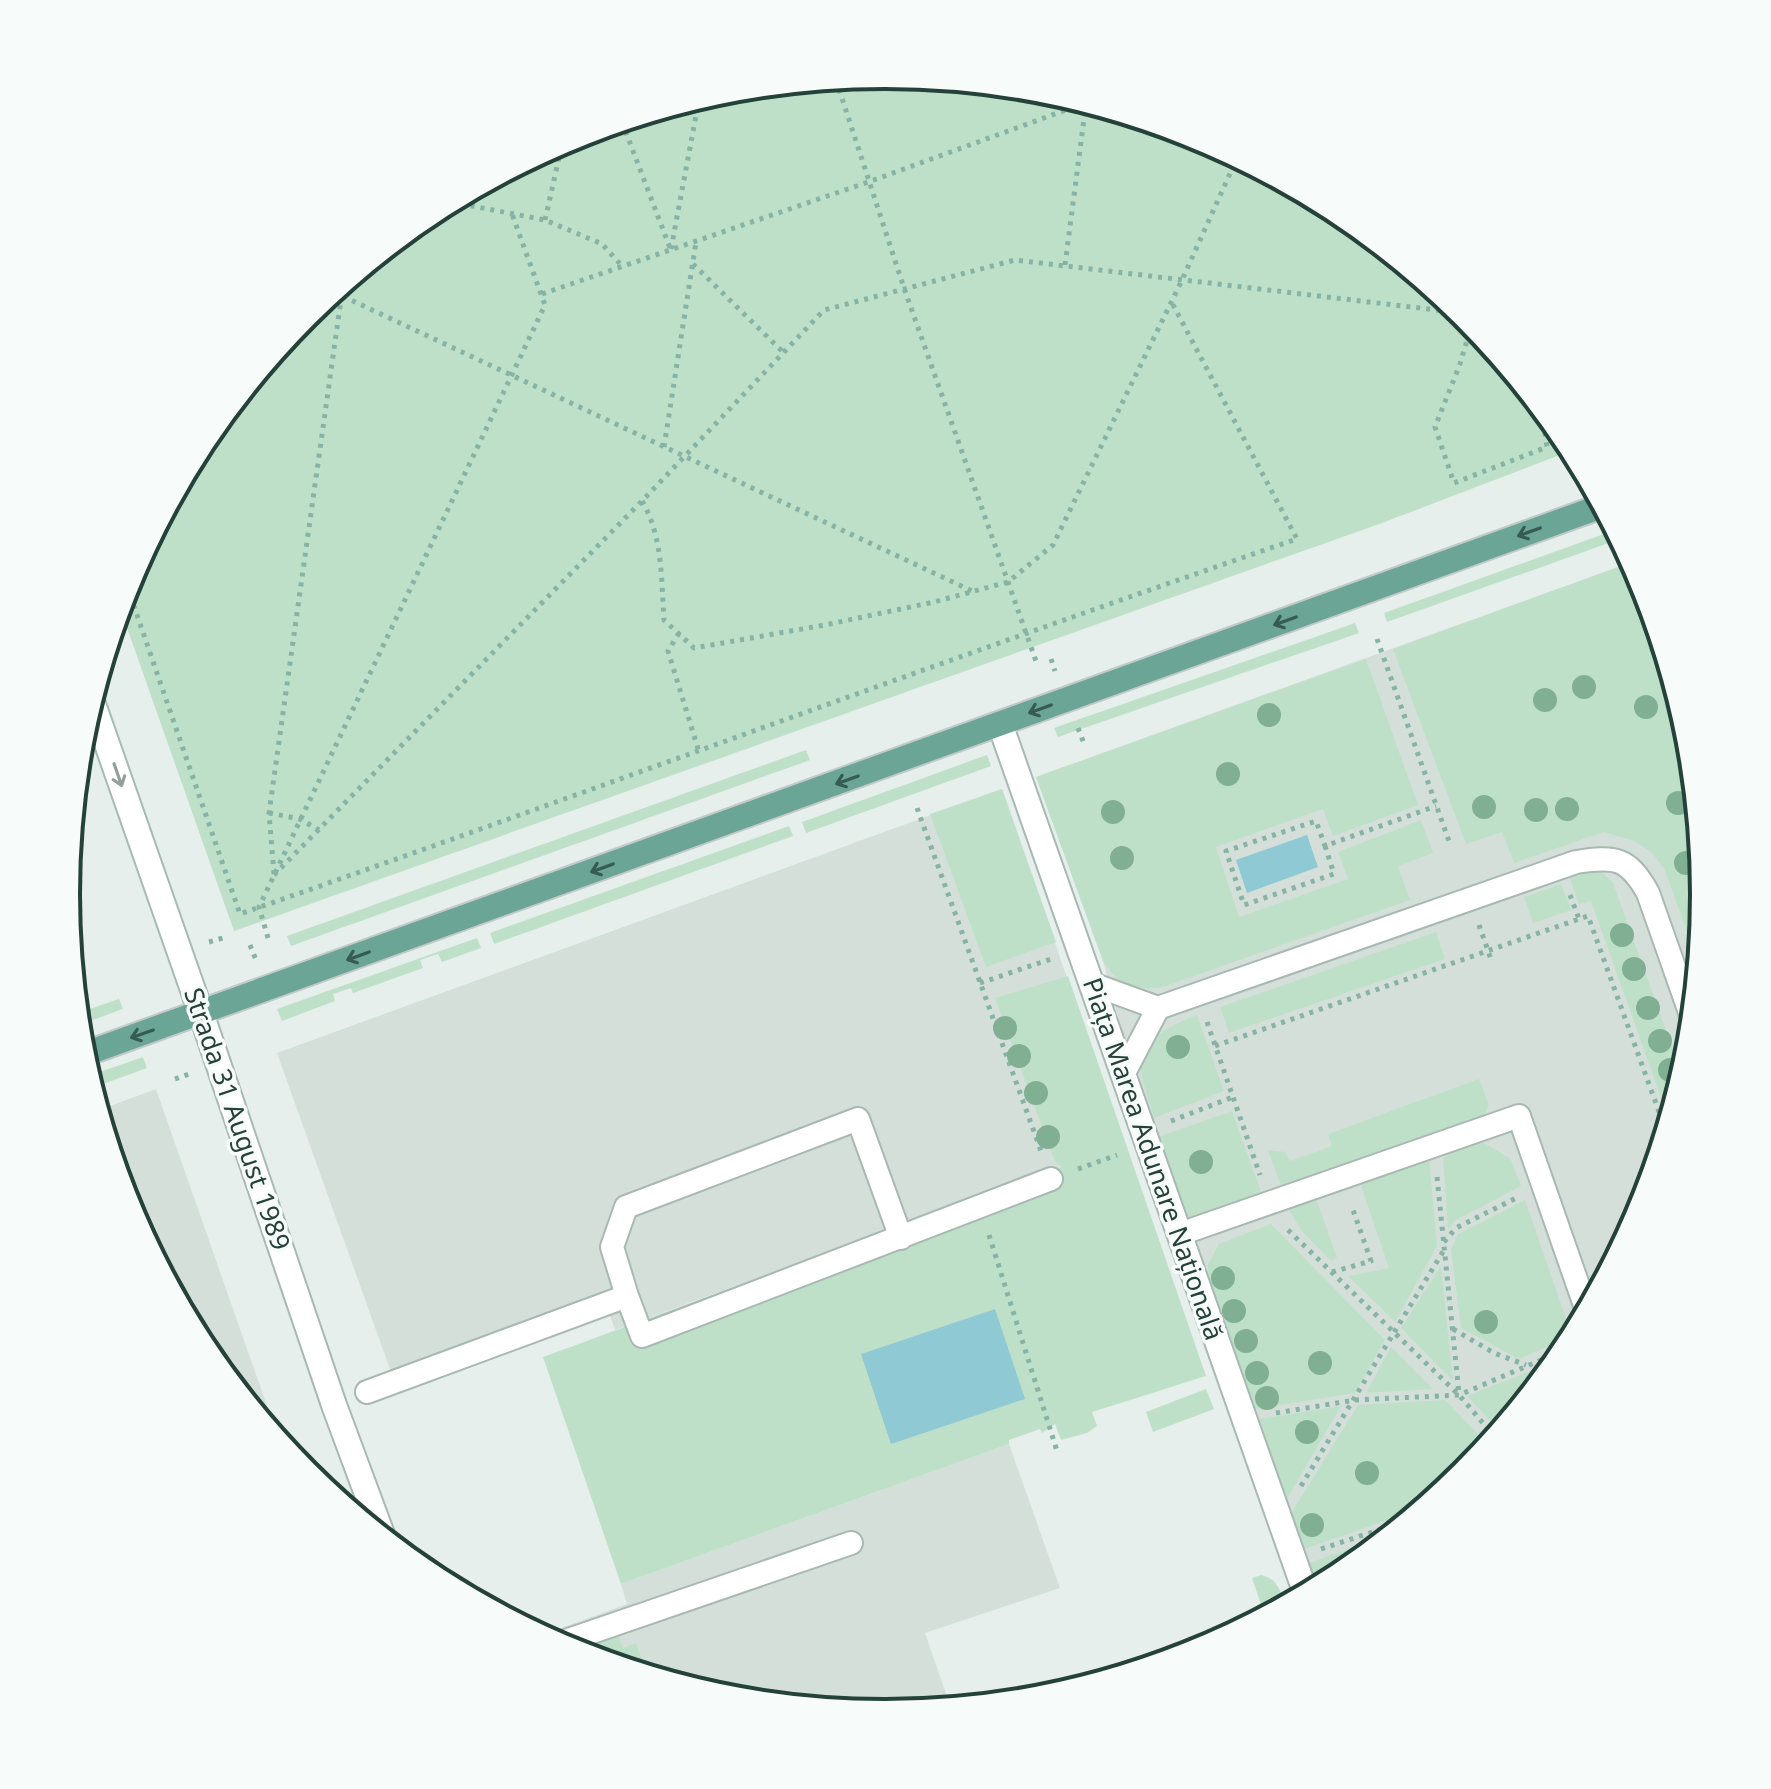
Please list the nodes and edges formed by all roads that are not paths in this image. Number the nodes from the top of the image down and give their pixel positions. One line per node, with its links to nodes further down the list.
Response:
1 (1592, 509): 3 (main road, one-way to 3)
2 (99, 721): 7 (street, Strada 31 August 1989, one-way to 7)
3 (1000, 724): 4 (street, Piața Marea Adunare Națională); 7 (main road, one-way to 7)
4 (1092, 984): 6 (lane); 9 (street, Piața Marea Adunare Națională)
5 (1684, 996): 6 (lane)
6 (1158, 1008): 9 (lane)
7 (201, 1013): 8 (main road, one-way to 8); 16 (street, Strada 31 August 1989)
8 (95, 1050)
9 (1124, 1073): 11 (street, Piața Marea Adunare Națională)
10 (1051, 1179): 12 (lane)
11 (1180, 1234): 14 (lane); 18 (street, Piața Marea Adunare Națională)
12 (901, 1238): 13 (lane); 13 (lane)
13 (627, 1296): 15 (lane)
14 (1582, 1298)
15 (367, 1392)
16 (376, 1518)
17 (851, 1543): 19 (lane)
18 (1302, 1583)
19 (575, 1638)

